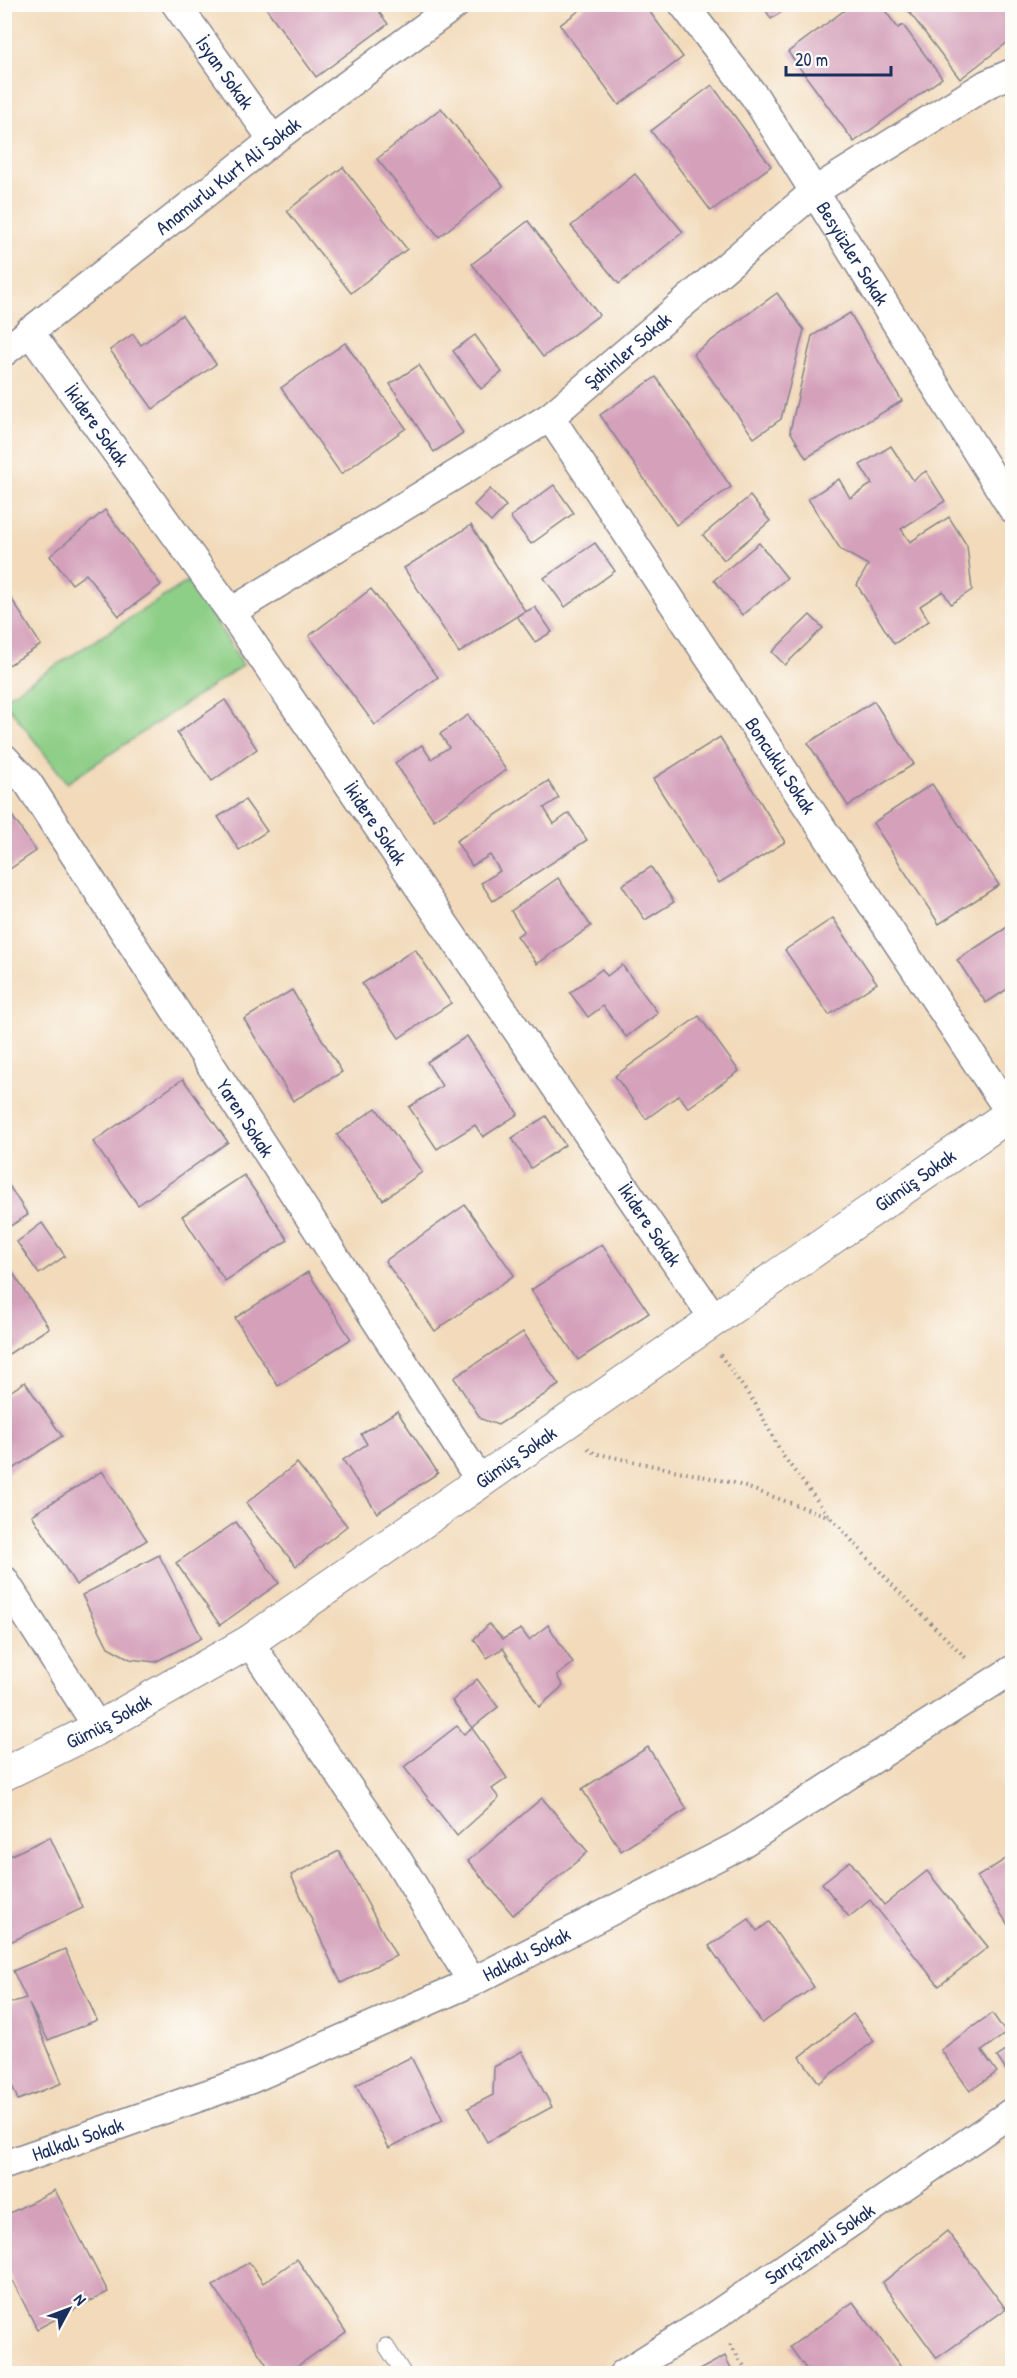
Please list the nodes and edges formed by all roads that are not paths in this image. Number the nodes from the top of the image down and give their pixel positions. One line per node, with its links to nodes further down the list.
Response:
1 (176, 4): 5 (street, İsyan Sokak)
2 (456, 4): 5 (street, Anamurlu Kurt Ali Sokak)
3 (683, 4): 6 (street, Besyüzler Sokak)
4 (1012, 73): 6 (street, Şahinler Sokak)
5 (273, 140): 7 (street, Anamurlu Kurt Ali Sokak)
6 (815, 191): 9 (street, Şahinler Sokak); 10 (street, Besyüzler Sokak)
7 (29, 331): 8 (street, Anamurlu Kurt Ali Sokak); 11 (street, İkidere Sokak)
8 (4, 352)
9 (550, 417): 11 (street, Şahinler Sokak); 13 (street, Boncuklu Sokak)
10 (1012, 508)
11 (231, 612): 14 (street, İkidere Sokak)
12 (4, 758): 15 (street, Yaren Sokak)
13 (1012, 1114): 14 (street, Gümüş Sokak)
14 (708, 1325): 15 (street, Gümüş Sokak)
15 (481, 1482): 17 (street, Gümüş Sokak)
16 (4, 1580): 19 (street)
17 (249, 1642): 19 (street, Gümüş Sokak); 21 (street)
18 (1002, 1676): 21 (street, Halkalı Sokak)
19 (98, 1728): 20 (street, Gümüş Sokak)
20 (4, 1774)
21 (472, 1982): 23 (street, Halkalı Sokak)
22 (1012, 2112): 26 (street, Sarıçizmeli Sokak)
23 (4, 2165)
24 (386, 2346): 25 (lane)
25 (404, 2373)
26 (623, 2373)

